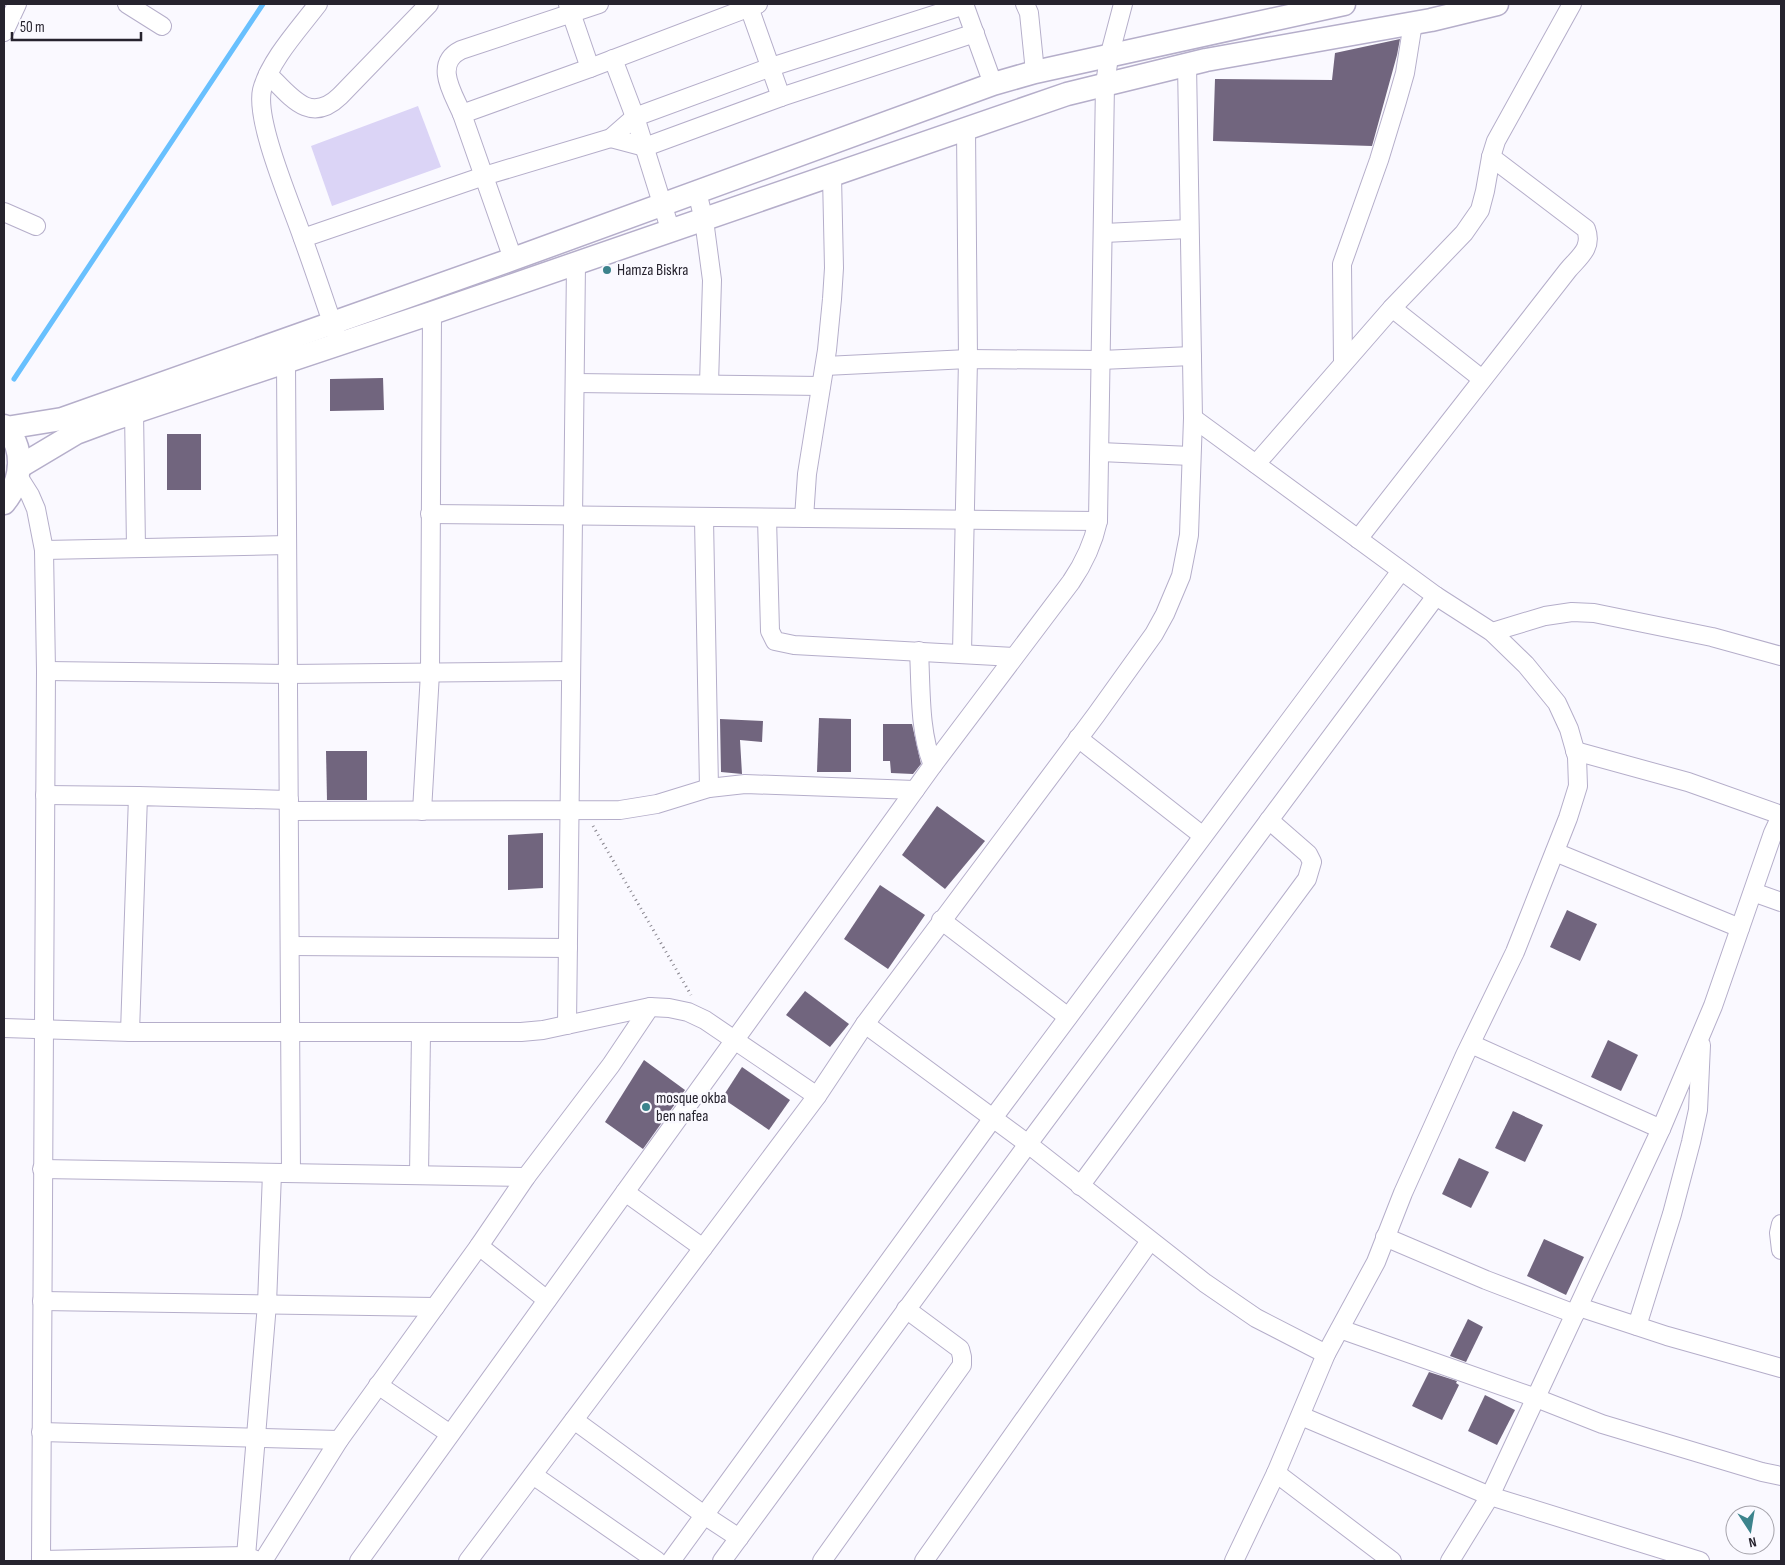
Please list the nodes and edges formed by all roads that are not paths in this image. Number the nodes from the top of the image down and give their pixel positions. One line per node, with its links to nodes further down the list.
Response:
1 (17, 4): 18 (street)
2 (127, 4): 17 (street)
3 (318, 4): 26 (street)
4 (429, 4): 26 (street)
5 (599, 4): 14 (street)
6 (964, 4): 19 (street); 23 (street)
7 (1123, 4): 20 (street)
8 (1344, 4): 12 (street)
9 (1498, 4): 16 (street)
10 (1572, 4): 35 (street)
11 (753, 5): 15 (street); 23 (street)
12 (1317, 6): 20 (street)
13 (1028, 7): 25 (street)
14 (570, 9): 24 (street); 30 (street)
15 (711, 12): 21 (street)
16 (1412, 23): 22 (street); 57 (street)
17 (162, 26)
18 (4, 32)
19 (975, 33): 27 (street); 29 (street)
20 (1109, 57): 25 (street); 28 (street)
21 (613, 59): 24 (street); 31 (street)
22 (1187, 64): 28 (street); 43 (street)
23 (771, 67): 29 (street); 31 (street)
24 (590, 68): 30 (street)
25 (1035, 72): 27 (street)
26 (268, 74): 46 (street)
27 (993, 84): 38 (street)
28 (1105, 84): 32 (street); 45 (street)
29 (781, 97): 34 (street)
30 (462, 114): 36 (street)
31 (636, 117): 33 (street); 34 (street)
32 (966, 129): 37 (street); 54 (street)
33 (611, 138): 34 (street); 36 (street)
34 (645, 147): 39 (street)
35 (1491, 157): 49 (street); 59 (street)
36 (484, 176): 46 (street); 47 (street)
37 (832, 176): 41 (street); 58 (street)
38 (697, 192): 39 (street); 41 (street)
39 (662, 205): 44 (street); 47 (street)
40 (4, 212): 42 (street)
41 (704, 220): 44 (street); 61 (street)
42 (36, 226)
43 (1189, 230): 45 (street); 53 (street)
44 (671, 232): 48 (street)
45 (1104, 233): 55 (street)
46 (303, 238): 51 (street)
47 (513, 259): 51 (street)
48 (576, 264): 50 (street); 60 (street)
49 (1392, 308): 57 (street); 59 (street)
50 (432, 313): 52 (street); 71 (street)
51 (332, 323): 52 (street); 65 (street)
52 (339, 345): 56 (street)
53 (1192, 356): 55 (street); 64 (street)
54 (968, 359): 55 (street); 58 (street); 76 (street)
55 (1101, 360): 66 (street)
56 (286, 362): 63 (street); 79 (street)
57 (1343, 363): 68 (street)
58 (824, 366): 62 (street)
59 (1482, 379): 78 (street)
60 (574, 383): 61 (street); 72 (street)
61 (709, 384): 62 (street)
62 (821, 386): 74 (street)
63 (134, 411): 69 (street); 80 (street)
64 (1193, 418): 67 (street); 68 (street)
65 (5, 427): 69 (street)
66 (1100, 452): 67 (street); 77 (street)
67 (1192, 456): 93 (street)
68 (1256, 464): 78 (street)
69 (19, 471): 70 (street); 81 (street)
70 (4, 503)
71 (430, 514): 72 (street); 91 (street)
72 (573, 516): 75 (street); 90 (street)
73 (768, 518): 74 (street); 75 (street); 85 (street)
74 (804, 518): 76 (street)
75 (704, 519): 96 (street)
76 (964, 520): 77 (street); 86 (street)
77 (1098, 521): 88 (street)
78 (1358, 539): 82 (street)
79 (287, 546): 80 (street); 92 (street)
80 (136, 548): 81 (street)
81 (44, 550): 89 (street)
82 (1401, 570): 83 (street); 105 (street)
83 (1436, 596): 84 (street); 104 (street)
84 (1492, 632): 87 (street); 94 (street)
85 (919, 651): 86 (street); 95 (street)
86 (962, 653): 88 (street)
87 (1781, 656)
88 (1014, 657): 95 (street)
89 (46, 671): 92 (street); 98 (street)
90 (571, 671): 91 (street); 101 (street)
91 (430, 672): 92 (street); 102 (street)
92 (288, 674): 100 (street)
93 (1078, 738): 105 (street); 109 (street)
94 (1575, 751): 103 (street); 106 (street)
95 (933, 764): 97 (street)
96 (708, 788): 97 (street); 101 (street)
97 (915, 790): 123 (street)
98 (44, 795): 99 (street); 118 (street)
99 (138, 796): 100 (street); 119 (street)
100 (289, 806): 102 (street); 111 (street)
101 (576, 810): 102 (street); 112 (street)
102 (422, 811)
103 (1781, 816): 107 (street)
104 (1269, 820): 128 (street); 134 (street)
105 (1203, 836): 114 (street)
106 (1555, 852): 110 (street); 124 (street)
107 (1753, 892): 108 (street); 110 (street)
108 (1781, 902)
109 (941, 920): 114 (street); 115 (street)
110 (1740, 928): 122 (street)
111 (290, 946): 112 (street); 120 (street)
112 (568, 948): 116 (street)
113 (650, 1007): 116 (street); 123 (street); 133 (street)
114 (1068, 1017): 126 (street)
115 (865, 1024): 125 (street); 126 (street)
116 (567, 1025): 121 (street)
117 (4, 1028): 118 (street)
118 (43, 1030): 119 (street); 129 (street)
119 (130, 1032): 120 (street)
120 (290, 1033): 121 (street); 131 (street)
121 (421, 1033): 132 (street)
122 (1701, 1034): 127 (street); 148 (street)
123 (735, 1039): 125 (street); 135 (street)
124 (1471, 1044): 127 (street); 137 (street)
125 (817, 1096): 140 (street)
126 (993, 1118): 128 (street); 164 (street)
127 (1661, 1128): 147 (street)
128 (1028, 1144): 134 (street); 146 (street)
129 (42, 1169): 130 (street); 143 (street)
130 (272, 1173): 131 (street); 144 (street)
131 (291, 1173): 132 (street)
132 (419, 1175): 133 (street)
133 (526, 1177): 139 (street)
134 (1080, 1186): 138 (street)
135 (625, 1192): 140 (street); 142 (street)
136 (1781, 1224): 141 (street)
137 (1386, 1237): 147 (street); 149 (street)
138 (1150, 1241): 150 (street); 174 (street)
139 (479, 1246): 142 (street); 145 (street)
140 (703, 1248): 155 (street)
141 (1781, 1250)
142 (547, 1300): 157 (street)
143 (42, 1301): 144 (street); 156 (street)
144 (267, 1304): 145 (street); 158 (street)
145 (435, 1307): 152 (street)
146 (906, 1309): 165 (street); 173 (street)
147 (1577, 1310): 148 (street); 153 (street)
148 (1637, 1326): 151 (street)
149 (1340, 1329): 150 (street); 153 (street)
150 (1326, 1354): 154 (street)
151 (1781, 1368)
152 (378, 1385): 157 (street); 159 (street)
153 (1536, 1398): 162 (street); 163 (street)
154 (1300, 1416): 160 (street); 163 (street)
155 (574, 1420): 161 (street); 164 (street)
156 (41, 1432): 158 (street); 167 (street)
157 (450, 1434): 168 (street)
158 (257, 1437): 159 (street); 166 (street)
159 (340, 1440): 166 (street)
160 (1276, 1473): 175 (street); 176 (street)
161 (533, 1475): 169 (street); 170 (street)
162 (1781, 1476)
163 (1490, 1496): 177 (street); 178 (street)
164 (704, 1515): 165 (street); 171 (street)
165 (739, 1538): 172 (street)
166 (256, 1559): 167 (street)
167 (42, 1561)
168 (359, 1561)
169 (468, 1561)
170 (658, 1561)
171 (671, 1561)
172 (722, 1561)
173 (822, 1561)
174 (924, 1561)
175 (1234, 1561)
176 (1392, 1561)
177 (1450, 1561)
178 (1700, 1561)

